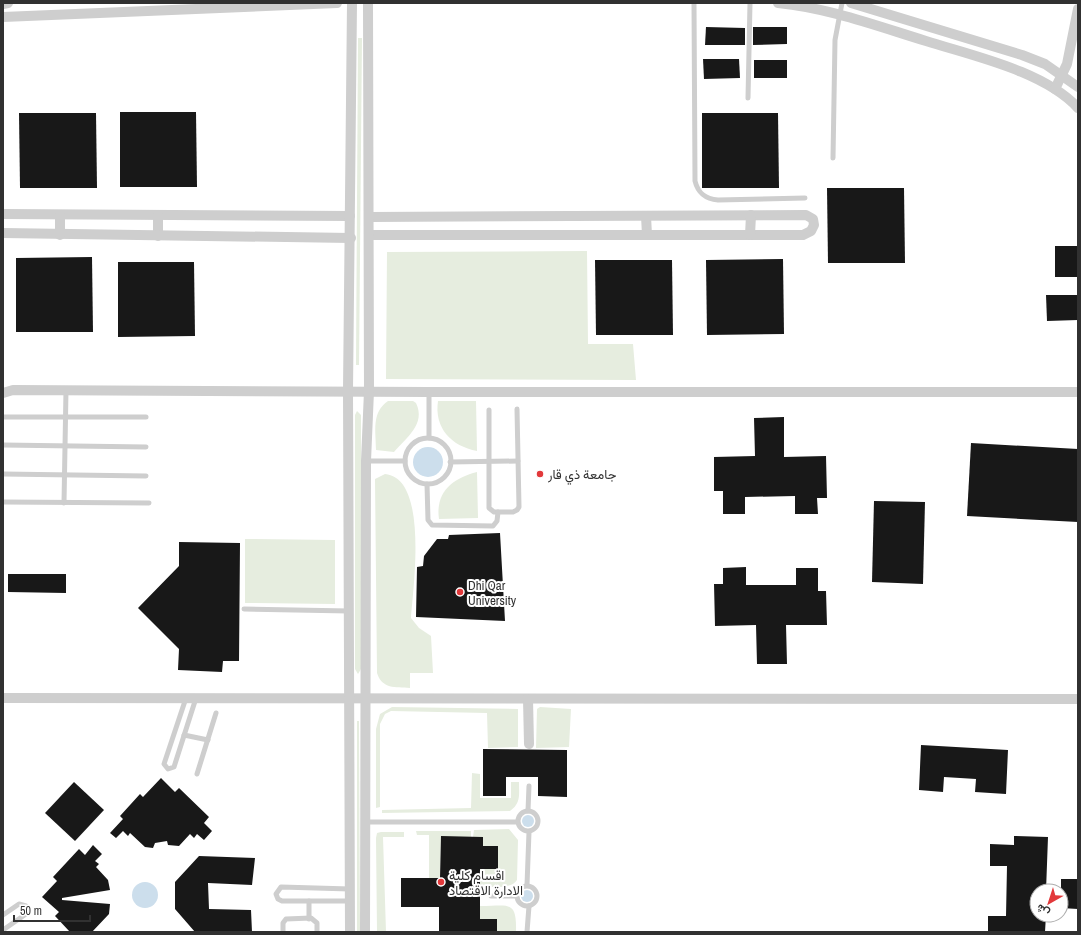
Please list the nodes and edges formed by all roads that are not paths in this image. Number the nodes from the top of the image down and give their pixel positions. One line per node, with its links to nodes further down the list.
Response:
1 (8, 3): 10 (street)
2 (337, 3): 13 (street)
3 (352, 3): 25 (street)
4 (368, 3): 28 (street)
5 (694, 3): 20 (lane)
6 (750, 3): 17 (lane)
7 (778, 3): 12 (street)
8 (842, 3): 12 (lane)
9 (852, 3): 14 (street)
10 (3, 4)
11 (1078, 9): 14 (street)
12 (840, 14): 16 (street); 19 (lane)
13 (3, 17)
14 (1062, 75): 15 (street); 16 (street)
15 (1078, 87)
16 (1055, 89): 18 (street)
17 (748, 98)
18 (1078, 108)
19 (833, 158)
20 (806, 198)
21 (3, 214): 22 (street)
22 (60, 215): 23 (street); 30 (street)
23 (158, 215): 25 (street); 35 (street)
24 (751, 215): 27 (street); 34 (street); 34 (street)
25 (350, 216): 36 (street)
26 (551, 216): 27 (street); 28 (street); 32 (street)
27 (646, 216): 33 (street)
28 (370, 218): 31 (street)
29 (3, 233): 30 (street)
30 (60, 235): 35 (street)
31 (370, 235): 32 (street); 39 (street)
32 (553, 235): 33 (street)
33 (647, 235): 34 (street)
34 (750, 235)
35 (158, 236): 36 (street)
36 (351, 238): 38 (street)
37 (66, 390): 38 (street); 42 (street); 46 (lane)
38 (348, 391): 39 (street); 66 (street)
39 (369, 391): 40 (street); 53 (street)
40 (429, 392): 41 (street); 48 (lane)
41 (1078, 392)
42 (3, 393)
43 (517, 409): 52 (lane)
44 (489, 410): 55 (lane)
45 (3, 417): 46 (lane)
46 (66, 417): 47 (lane); 50 (lane)
47 (146, 417)
48 (429, 438): 54 (lane); 56 (lane)
49 (3, 445): 50 (lane)
50 (65, 446): 51 (lane); 58 (lane)
51 (146, 446)
52 (518, 460): 55 (lane); 64 (lane)
53 (366, 461): 54 (lane); 70 (street)
54 (405, 461): 60 (lane)
55 (490, 461): 56 (lane); 64 (lane)
56 (450, 462): 60 (lane)
57 (3, 474): 58 (lane)
58 (65, 474): 59 (lane); 62 (lane)
59 (146, 476)
60 (427, 484): 64 (lane)
61 (3, 502): 62 (lane)
62 (64, 503): 63 (lane)
63 (149, 503)
64 (498, 512)
65 (244, 609): 66 (lane)
66 (350, 611): 69 (street)
67 (3, 698): 68 (street)
68 (191, 698): 69 (street); 74 (lane); 74 (lane)
69 (350, 698): 70 (street); 84 (street)
70 (367, 698): 71 (street); 80 (street)
71 (528, 699): 72 (street); 76 (street)
72 (1078, 699)
73 (216, 713): 75 (lane)
74 (184, 735): 75 (lane)
75 (208, 740): 77 (lane)
76 (529, 744)
77 (197, 774)
78 (529, 786): 79 (lane)
79 (528, 811): 81 (lane); 82 (lane)
80 (366, 822): 81 (lane); 96 (street)
81 (517, 822): 82 (lane)
82 (529, 832): 83 (lane)
83 (527, 885): 86 (lane); 89 (lane)
84 (350, 888): 87 (lane); 88 (street)
85 (491, 896): 86 (lane)
86 (516, 896): 89 (lane)
87 (310, 901): 88 (lane); 91 (lane)
88 (350, 901): 95 (street)
89 (528, 906): 97 (lane)
90 (3, 915): 92 (lane)
91 (310, 919): 93 (lane); 94 (lane)
92 (3, 930)
93 (283, 932)
94 (317, 932)
95 (350, 932)
96 (365, 932)
97 (527, 932)

